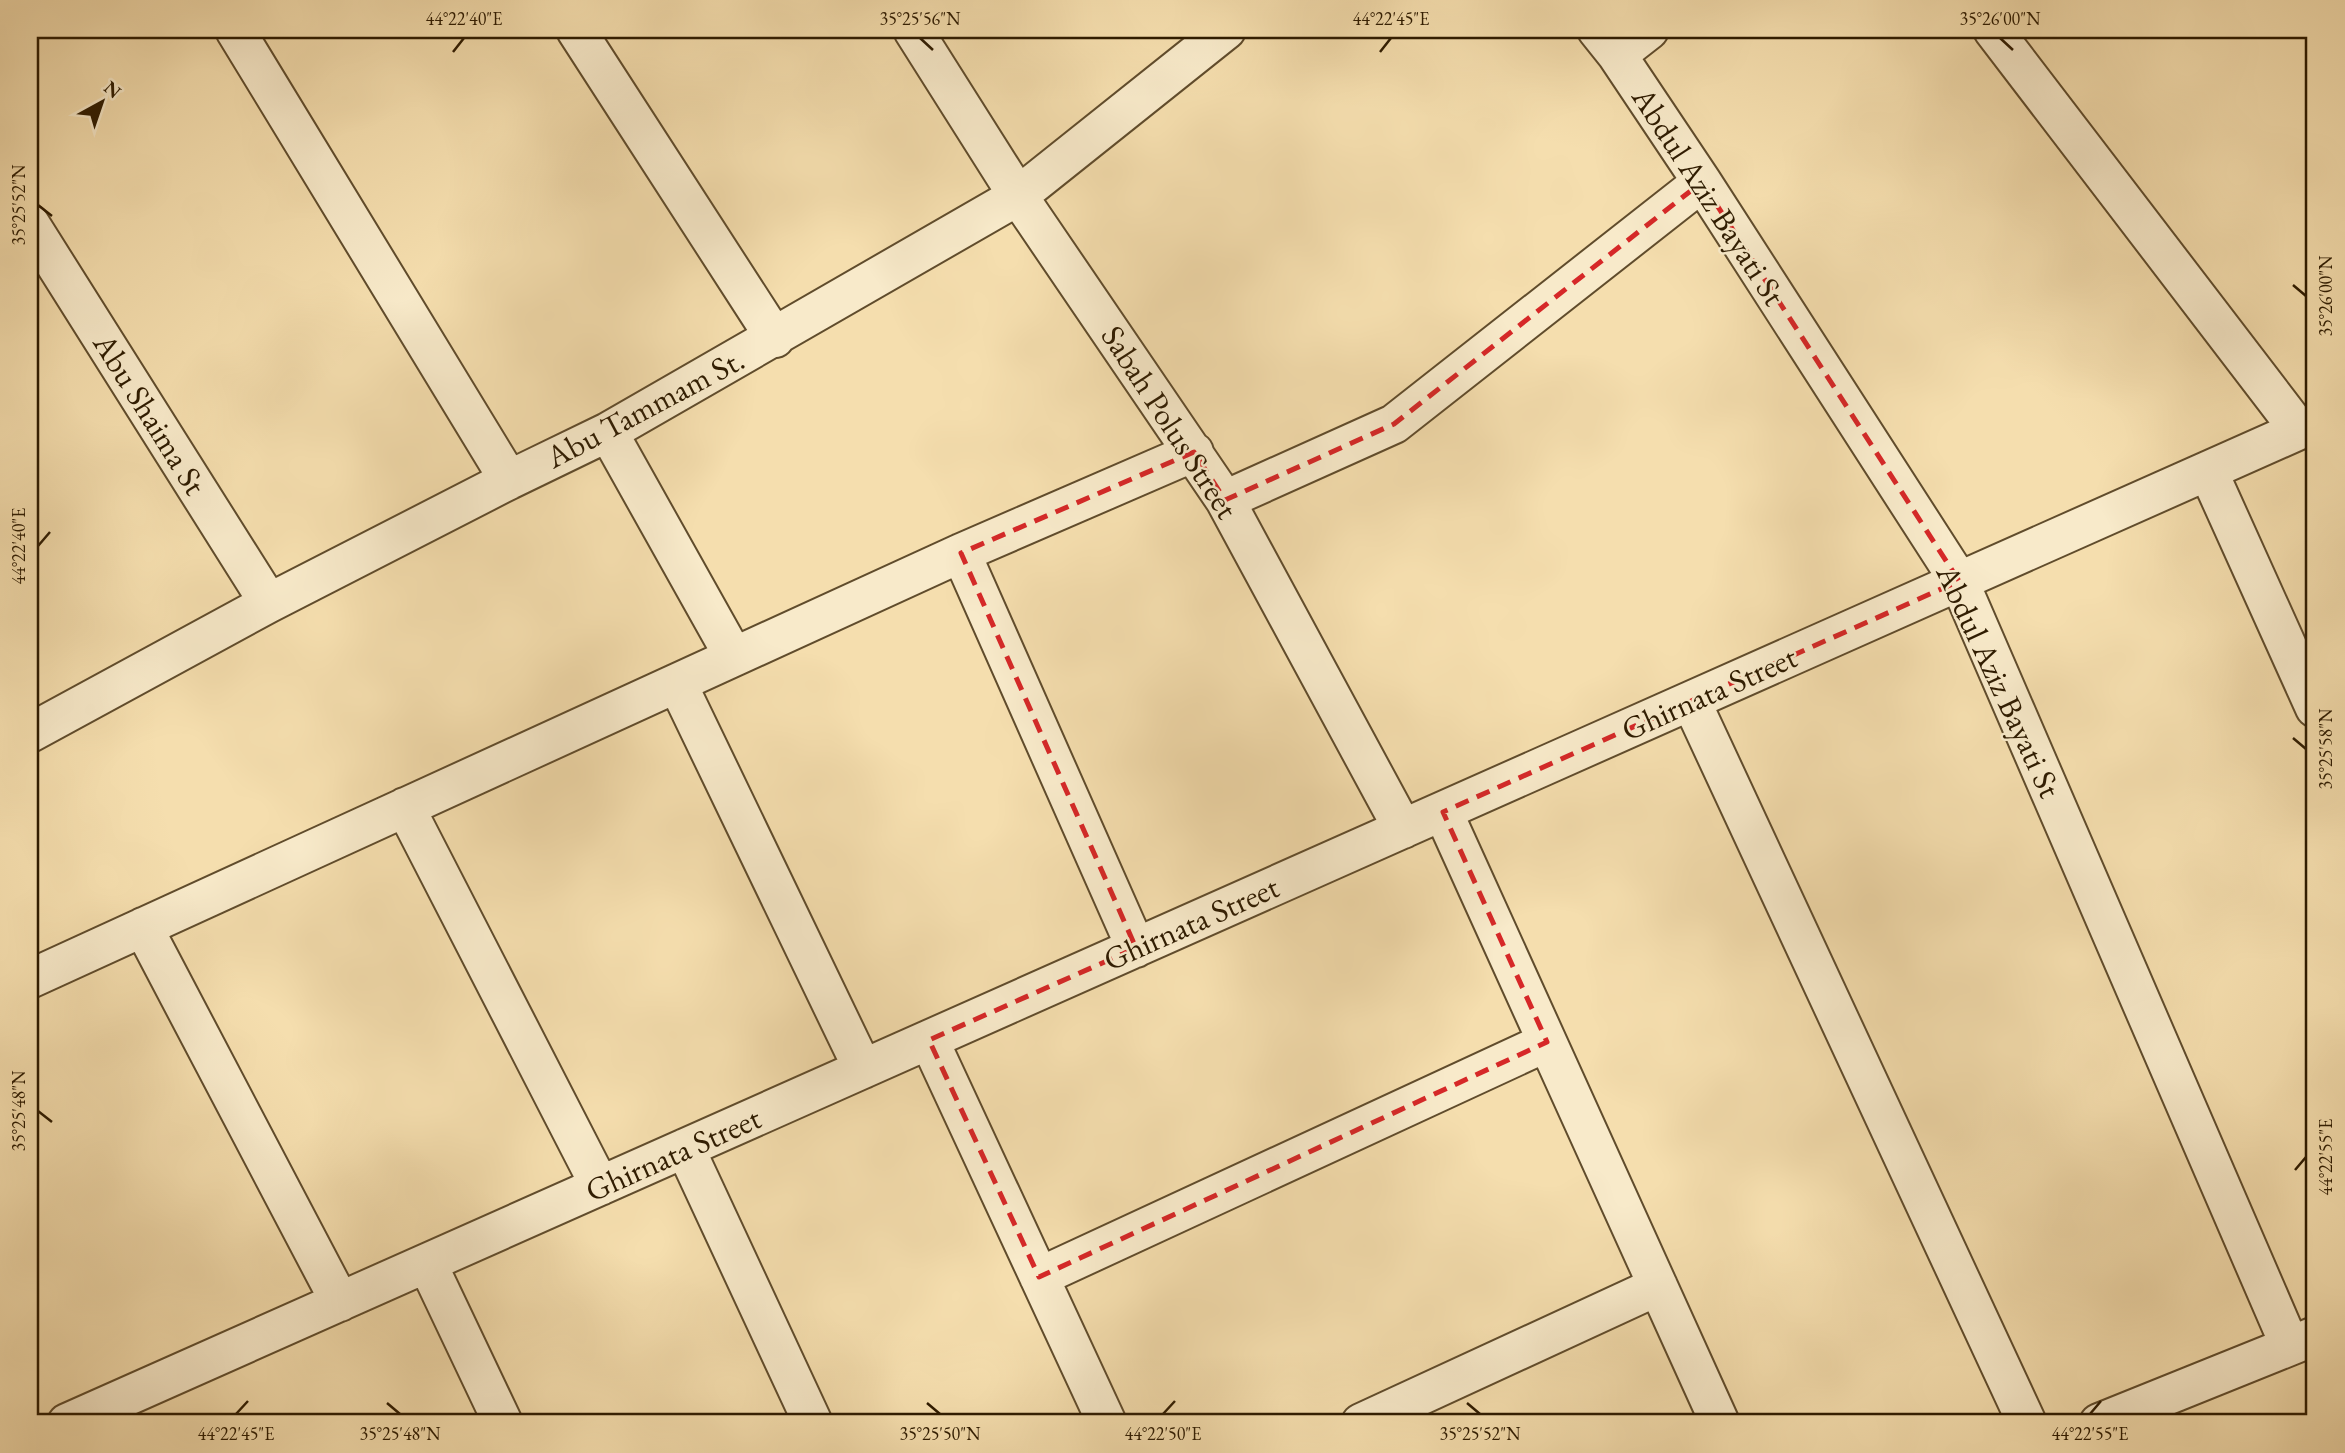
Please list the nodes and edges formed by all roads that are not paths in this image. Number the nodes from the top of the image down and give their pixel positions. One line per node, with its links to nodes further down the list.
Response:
1 (234, 30): 16 (street)
2 (576, 30): 11 (street)
3 (913, 30): 9 (street, Sabah Polus Street)
4 (1226, 30): 9 (street, Abu Tammam St.)
5 (1648, 30): 7 (street)
6 (1993, 30): 12 (street)
7 (1607, 43): 8 (street, Abdul Aziz Bayati St)
8 (1702, 182): 17 (street); 19 (street, Abdul Aziz Bayati St)
9 (1018, 196): 11 (street, Abu Tammam St.); 14 (street, Sabah Polus Street)
10 (30, 224): 20 (street, Abu Shaima St)
11 (775, 338): 13 (street, Abu Tammam St.)
12 (2307, 427): 15 (street, Ghirnata Street)
13 (608, 432): 16 (street, Abu Tammam St.); 21 (street)
14 (1194, 452): 17 (street, Sabah Polus Street); 18 (street)
15 (2208, 471): 19 (street, Ghirnata Street); 24 (street)
16 (509, 480): 20 (street, Abu Tammam St.)
17 (1225, 500): 28 (street, Sabah Polus Street)
18 (961, 553): 21 (street); 30 (street)
19 (1959, 581): 23 (street, Ghirnata Street); 41 (street, Abdul Aziz Bayati St)
20 (269, 603): 25 (street, Abu Tammam St.)
21 (734, 656): 22 (street)
22 (677, 683): 26 (street); 34 (street)
23 (1691, 701): 27 (street, Ghirnata Street); 48 (street)
24 (2315, 708)
25 (30, 733)
26 (405, 807): 29 (street); 36 (street)
27 (1443, 812): 28 (street, Ghirnata Street); 33 (street)
28 (1403, 829): 30 (street, Ghirnata Street)
29 (143, 927): 31 (street); 40 (street)
30 (1136, 948): 32 (street, Ghirnata Street)
31 (30, 979)
32 (929, 1040): 34 (street, Ghirnata Street); 38 (street)
33 (1547, 1042): 38 (street); 39 (street)
34 (863, 1069): 35 (street, Ghirnata Street)
35 (685, 1148): 36 (street, Ghirnata Street); 44 (street)
36 (600, 1186): 37 (street, Ghirnata Street)
37 (427, 1263): 40 (street, Ghirnata Street); 43 (street)
38 (1039, 1277): 45 (street)
39 (1658, 1286): 46 (street); 47 (street)
40 (340, 1302): 42 (street, Ghirnata Street)
41 (2303, 1341): 49 (street)
42 (88, 1419)
43 (503, 1423)
44 (813, 1423)
45 (1107, 1423)
46 (1361, 1423)
47 (1720, 1423)
48 (2027, 1423)
49 (2099, 1423)

